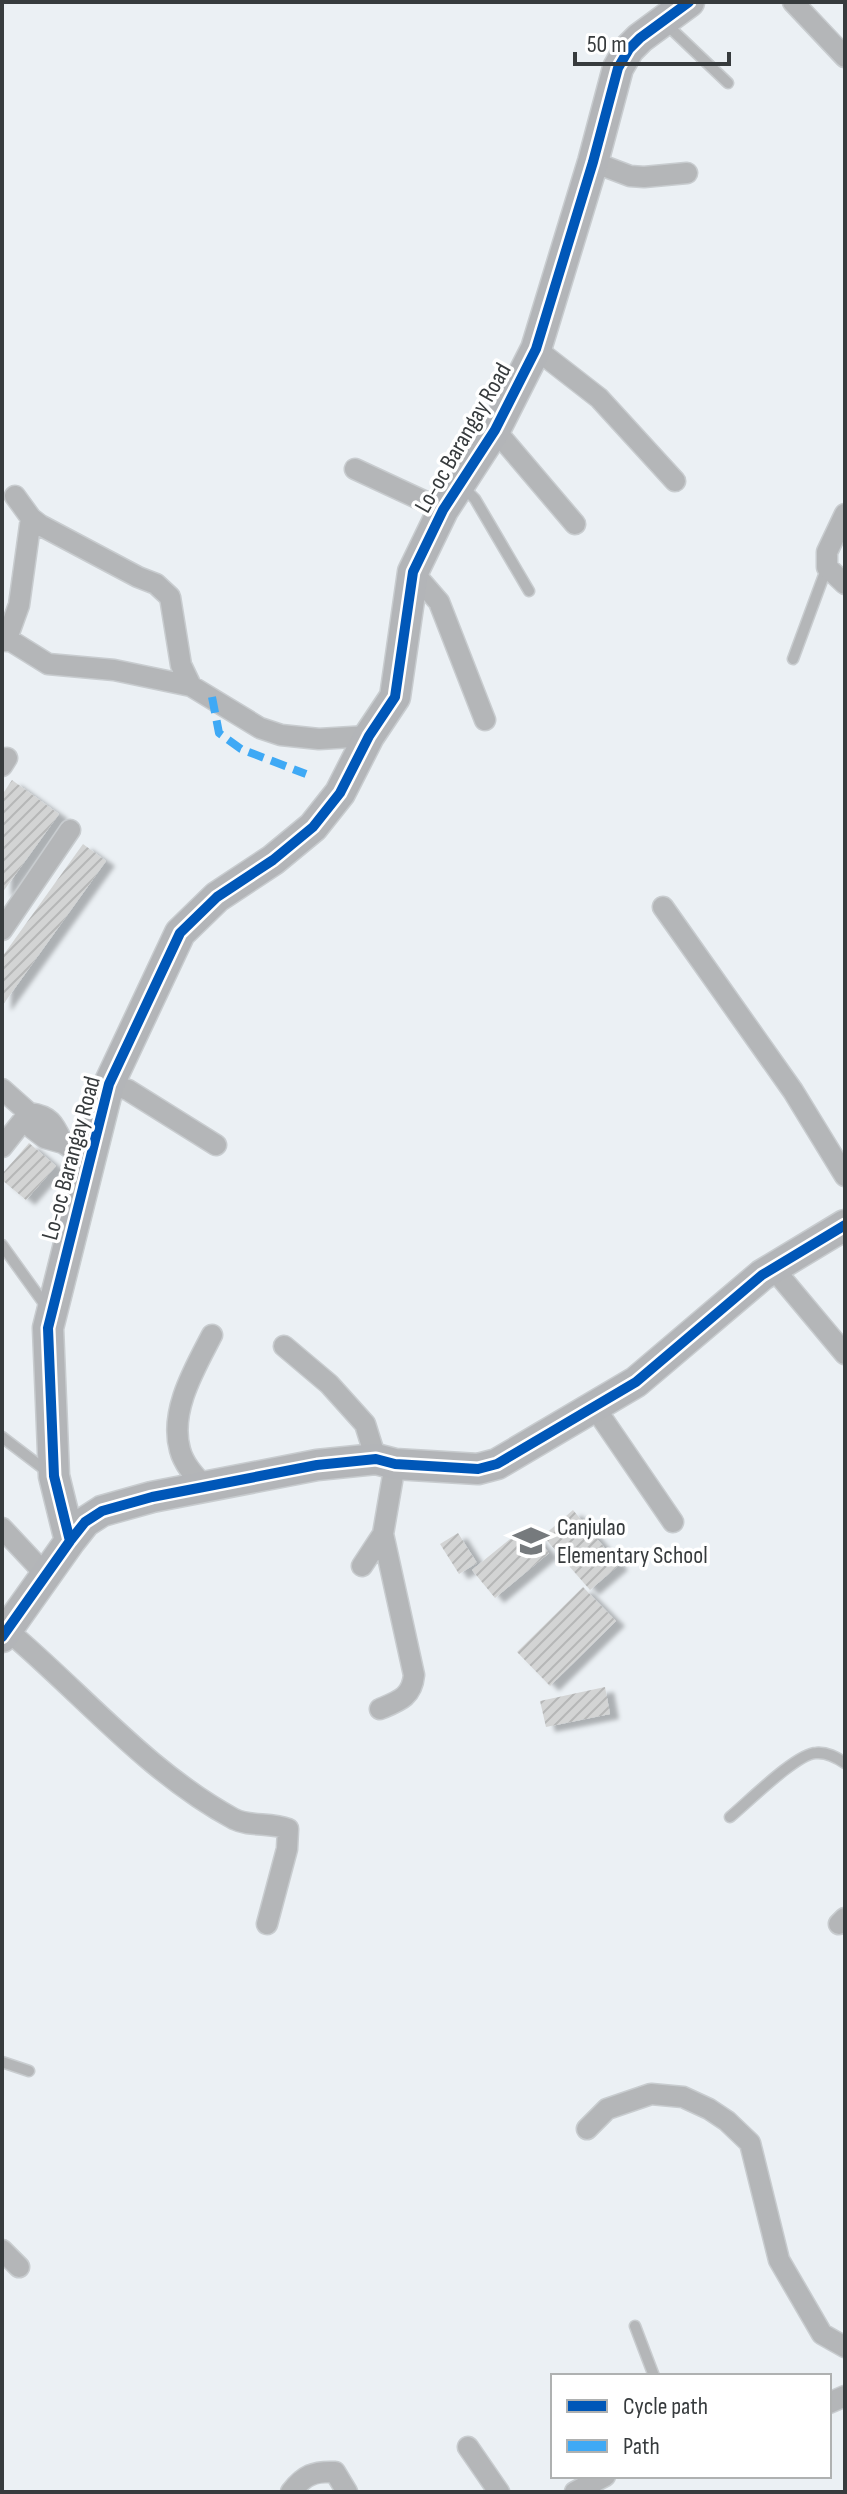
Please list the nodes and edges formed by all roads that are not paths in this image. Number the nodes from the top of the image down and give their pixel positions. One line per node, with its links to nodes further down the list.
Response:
1 (689, 2): 3 (street, Lo-oc Barangay Road)
2 (793, 2): 4 (street)
3 (664, 21): 5 (lane); 6 (street, Lo-oc Barangay Road)
4 (845, 57)
5 (728, 83)
6 (593, 162): 7 (street); 8 (street, Lo-oc Barangay Road)
7 (687, 173)
8 (536, 349): 9 (street, Lo-oc Barangay Road); 11 (street)
9 (495, 430): 12 (street, Lo-oc Barangay Road); 17 (street)
10 (355, 469): 14 (street)
11 (675, 481)
12 (461, 485): 14 (street, Lo-oc Barangay Road); 21 (lane)
13 (15, 496): 16 (street)
14 (443, 510): 19 (street, Lo-oc Barangay Road)
15 (845, 514): 18 (street)
16 (31, 518): 22 (street); 24 (street)
17 (575, 524)
18 (827, 567): 20 (street); 23 (lane)
19 (413, 572): 25 (street); 26 (street, Lo-oc Barangay Road)
20 (845, 584)
21 (529, 591)
22 (4, 640): 24 (street)
23 (793, 659)
24 (191, 686): 26 (street)
25 (485, 720)
26 (369, 736): 30 (street, Lo-oc Barangay Road)
27 (70, 830): 29 (street)
28 (663, 907): 36 (street)
29 (2, 930)
30 (109, 1084): 33 (street); 35 (street, Lo-oc Barangay Road)
31 (2, 1089): 32 (street)
32 (29, 1113): 34 (street); 35 (street)
33 (216, 1145)
34 (2, 1147)
35 (90, 1161): 40 (street, Lo-oc Barangay Road)
36 (845, 1176)
37 (845, 1225): 39 (street)
38 (2, 1245): 40 (lane)
39 (773, 1268): 43 (street); 44 (street)
40 (51, 1314): 47 (street, Lo-oc Barangay Road)
41 (212, 1335): 48 (street)
42 (284, 1346): 46 (street)
43 (845, 1354)
44 (595, 1408): 46 (street); 49 (street)
45 (2, 1437): 47 (lane)
46 (385, 1462): 48 (street); 51 (street)
47 (54, 1476): 52 (street, Lo-oc Barangay Road)
48 (205, 1487): 52 (street)
49 (673, 1522)
50 (2, 1528): 54 (street)
51 (383, 1534): 53 (street); 56 (street)
52 (70, 1541): 54 (street)
53 (362, 1566)
54 (46, 1575): 55 (street)
55 (4, 1634): 59 (street)
56 (380, 1709)
57 (845, 1763): 58 (lane)
58 (730, 1817)
59 (267, 1924)
60 (2, 2062): 61 (lane)
61 (29, 2071)
62 (587, 2129): 66 (street)
63 (2, 2250): 64 (street)
64 (19, 2267)
65 (635, 2326): 67 (lane)
66 (845, 2347)
67 (653, 2374)
68 (468, 2447): 72 (street)
69 (601, 2478): 73 (street)
70 (291, 2492): 71 (street)
71 (347, 2492)
72 (499, 2492)
73 (575, 2492)

